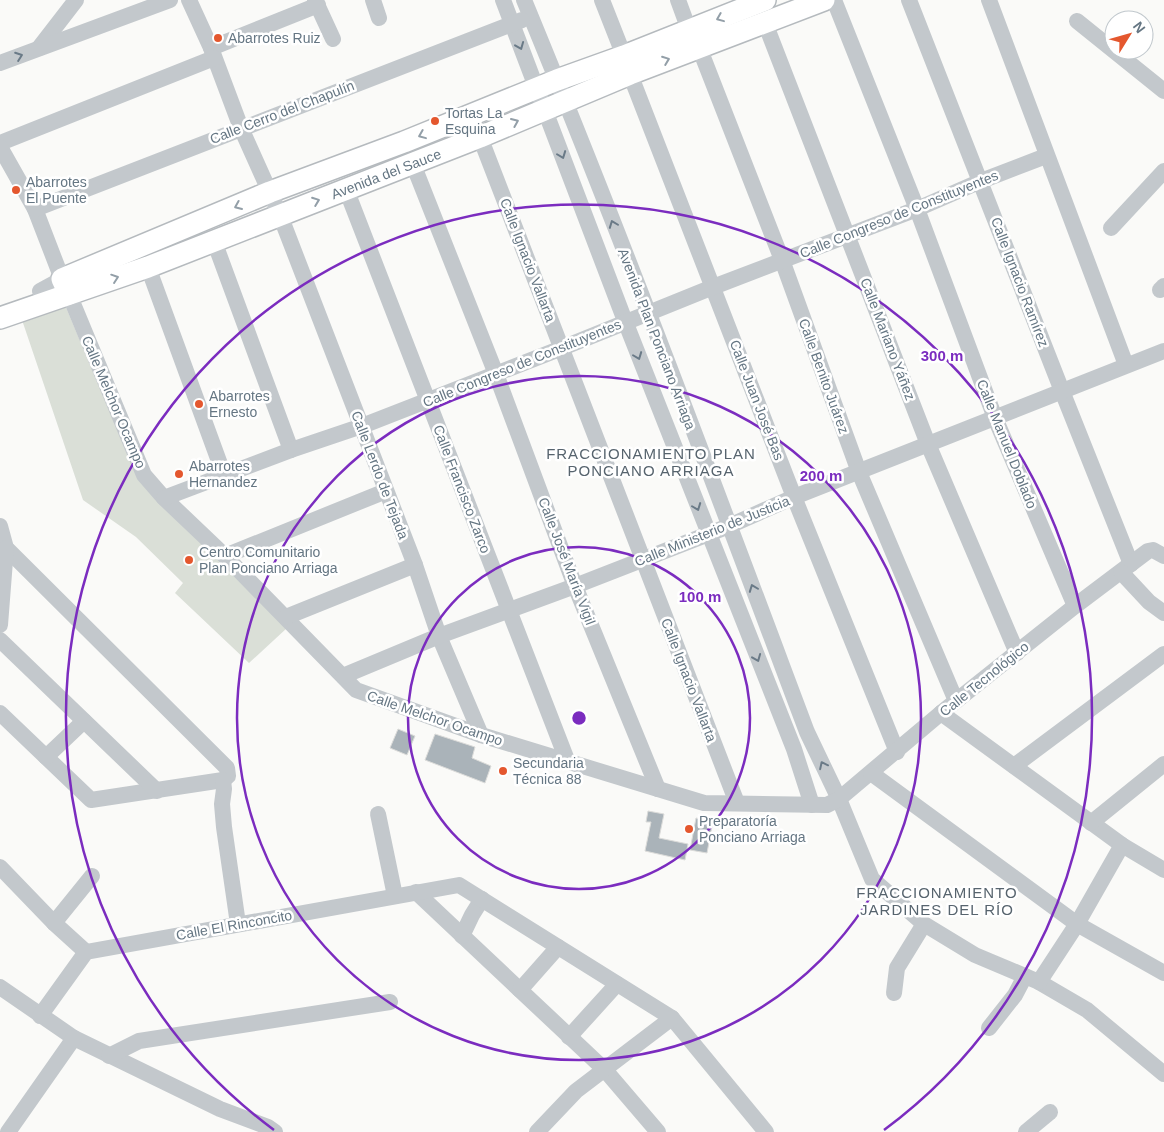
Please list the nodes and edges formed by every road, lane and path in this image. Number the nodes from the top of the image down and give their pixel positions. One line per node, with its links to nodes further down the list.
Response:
1 (76, 0): 23 (street)
2 (170, 0): 15 (street)
3 (189, 0): 24 (street, Calle Lerdo de Tejada)
4 (373, 0): 17 (street)
5 (503, 0): 20 (street, Avenida Plan Ponciano Arriaga)
6 (524, 0): 16 (street, Avenida Plan Ponciano Arriaga)
7 (602, 0): 26 (street, Calle Juan José Bas)
8 (678, 0): 22 (street, Calle Benito Juárez)
9 (824, 0): 19 (main road, Avenida del Sauce)
10 (834, 0): 43 (street, Calle Manuel Doblado)
11 (909, 0): 39 (street, Calle Ignacio Ramírez)
12 (989, 0): 36 (street)
13 (759, 1): 22 (main road, Avenida del Sauce, one-way to 22)
14 (316, 3): 21 (street); 24 (street)
15 (141, 4): 23 (street)
16 (531, 17): 20 (street, Calle Cerro del Chapulín); 27 (street, Avenida Plan Ponciano Arriaga)
17 (379, 18)
18 (1077, 21): 28 (street)
19 (765, 23): 22 (main road, Avenida del Sauce); 46 (street, Calle Mariano Yáñez)
20 (512, 24): 29 (street, Avenida Plan Ponciano Arriaga, one-way to 29); 32 (street, Calle Cerro del Chapulín)
21 (333, 39)
22 (694, 39): 26 (main road, Avenida del Sauce); 48 (street, Calle Benito Juárez)
23 (39, 48): 25 (street, one-way to 23)
24 (213, 53): 32 (street, Calle Lerdo de Tejada); 34 (street)
25 (0, 63)
26 (626, 65): 27 (main road, Avenida del Sauce); 30 (main road, Avenida del Sauce); 50 (street, Calle Juan José Bas)
27 (557, 80): 29 (main road, Avenida del Sauce); 30 (street, Avenida Plan Ponciano Arriaga)
28 (1163, 87)
29 (537, 88): 31 (street, Avenida Plan Ponciano Arriaga); 41 (main road, Avenida del Sauce, one-way to 41)
30 (565, 101): 31 (main road, Avenida del Sauce); 52 (street, Avenida Plan Ponciano Arriaga, one-way to 30)
31 (544, 109): 33 (main road, Avenida del Sauce, one-way to 31); 54 (street, Avenida Plan Ponciano Arriaga, one-way to 54)
32 (241, 128): 41 (street, Calle Lerdo de Tejada); 42 (street, Calle Cerro del Chapulín)
33 (480, 137): 37 (main road, Avenida del Sauce); 55 (street, Calle Ignacio Vallarta)
34 (0, 142)
35 (0, 147): 42 (street, Calle Melchor Ocampo)
36 (1046, 156): 39 (street, Calle Congreso de Constituyentes); 57 (street)
37 (413, 164): 40 (main road, Avenida del Sauce); 58 (street, Calle José María Vigil)
38 (1162, 176): 45 (street)
39 (980, 181): 43 (street, Calle Congreso de Constituyentes); 59 (street, Calle Ignacio Ramírez)
40 (346, 189): 44 (main road, Avenida del Sauce, one-way to 40); 60 (street, Calle Francisco Zarco)
41 (270, 192): 44 (street, Calle Lerdo de Tejada); 51 (main road, Avenida del Sauce, one-way to 51)
42 (35, 209): 51 (street, Calle Melchor Ocampo)
43 (917, 209): 46 (street, Calle Congreso de Constituyentes); 61 (street, Calle Manuel Doblado)
44 (280, 215): 47 (main road, Avenida del Sauce); 62 (street, Calle Lerdo de Tejada)
45 (1111, 228)
46 (848, 235): 48 (street, Calle Congreso de Constituyentes); 63 (street, Calle Mariano Yáñez)
47 (214, 241): 49 (main road, Avenida del Sauce); 64 (street)
48 (782, 260): 50 (street, Calle Congreso de Constituyentes); 65 (street, Calle Benito Juárez)
49 (148, 267): 51 (main road, Avenida del Sauce, one-way to 49); 66 (street)
50 (713, 286): 52 (street, Calle Congreso de Constituyentes); 68 (street, Calle Juan José Bas)
51 (65, 287): 53 (main road, Avenida del Sauce); 69 (street, Calle Melchor Ocampo)
52 (648, 314): 54 (street, Calle Congreso de Constituyentes); 71 (street, Avenida Plan Ponciano Arriaga)
53 (0, 318)
54 (625, 322): 55 (street, Calle Congreso de Constituyentes); 72 (street, Avenida Plan Ponciano Arriaga, one-way to 72)
55 (562, 348): 58 (street, Calle Congreso de Constituyentes); 76 (street, Calle Ignacio Vallarta)
56 (1164, 351): 57 (street, Calle Ministerio de Justicia)
57 (1126, 366): 59 (street, Calle Ministerio de Justicia)
58 (496, 374): 60 (street, Calle Congreso de Constituyentes); 79 (street, Calle José María Vigil)
59 (1062, 391): 61 (street, Calle Ministerio de Justicia); 78 (street, Calle Ignacio Ramírez)
60 (428, 400): 62 (street, Calle Congreso de Constituyentes); 81 (street, Calle Francisco Zarco)
61 (995, 418): 63 (street, Calle Ministerio de Justicia); 80 (street, Calle Manuel Doblado)
62 (362, 426): 64 (street, Calle Congreso de Constituyentes); 67 (street, Calle Lerdo de Tejada)
63 (928, 444): 65 (street, Calle Ministerio de Justicia); 87 (street, Calle Mariano Yáñez)
64 (291, 450): 66 (street, Calle Congreso de Constituyentes)
65 (859, 472): 68 (street, Calle Ministerio de Justicia); 90 (street, Calle Benito Juárez)
66 (224, 475): 69 (street, Calle Congreso de Constituyentes)
67 (386, 491): 74 (street); 77 (street, Calle Lerdo de Tejada)
68 (794, 497): 71 (street, Calle Ministerio de Justicia); 97 (street, Calle Juan José Bas)
69 (164, 498): 74 (street, Calle Melchor Ocampo)
70 (0, 526): 73 (street)
71 (729, 526): 72 (street, Calle Ministerio de Justicia); 94 (street, Avenida Plan Ponciano Arriaga, one-way to 71)
72 (708, 534): 76 (street, Calle Ministerio de Justicia); 96 (street, Avenida Plan Ponciano Arriaga, one-way to 96)
73 (3, 549): 84 (street); 103 (street)
74 (226, 556): 83 (street, Calle Melchor Ocampo)
75 (1164, 556): 78 (street, Calle Tecnológico)
76 (642, 560): 79 (street, Calle Ministerio de Justicia); 107 (street, Calle Ignacio Vallarta)
77 (415, 565): 83 (street); 85 (street, Calle Lerdo de Tejada)
78 (1126, 568): 80 (street, Calle Tecnológico); 82 (street, Calle Ignacio Ramírez)
79 (576, 586): 81 (street, Calle Ministerio de Justicia); 104 (street, Calle José María Vigil)
80 (1075, 606): 87 (street, Calle Tecnológico)
81 (508, 610): 85 (street, Calle Ministerio de Justicia); 99 (street, Calle Francisco Zarco)
82 (1164, 613)
83 (286, 617): 89 (street, Calle Melchor Ocampo)
84 (0, 624)
85 (439, 636): 89 (street, Calle Ministerio de Justicia); 95 (street, Calle Lerdo de Tejada)
86 (0, 640): 93 (street)
87 (1017, 653): 90 (street, Calle Tecnológico)
88 (1164, 654): 101 (street)
89 (343, 676): 95 (street, Calle Melchor Ocampo)
90 (956, 701): 92 (street, Calle Tecnológico)
91 (0, 713): 98 (street)
92 (941, 713): 97 (street, Calle Tecnológico); 101 (street)
93 (84, 721): 98 (street); 105 (street)
94 (807, 732): 96 (street); 106 (street, Avenida Plan Ponciano Arriaga, one-way to 94)
95 (481, 735): 99 (street, Calle Melchor Ocampo)
96 (794, 749): 108 (street, Avenida Plan Ponciano Arriaga)
97 (897, 752): 102 (street, Calle Tecnológico)
98 (46, 757): 105 (street)
99 (567, 760): 104 (street, Calle Melchor Ocampo)
100 (1164, 764): 110 (street)
101 (1014, 766): 110 (street)
102 (872, 773): 106 (street, Calle Tecnológico); 121 (street)
103 (222, 780): 105 (street); 119 (street)
104 (658, 789): 107 (street, Calle Melchor Ocampo)
105 (157, 791)
106 (839, 799): 108 (street, Calle Melchor Ocampo); 120 (street, Avenida Plan Ponciano Arriaga)
107 (737, 803): 108 (street, Calle Melchor Ocampo)
108 (812, 805)
109 (378, 814): 116 (street)
110 (1091, 823): 111 (street)
111 (1122, 845): 113 (street); 121 (street)
112 (0, 867): 118 (street)
113 (1164, 870)
114 (92, 876): 118 (street)
115 (416, 892): 116 (street, Calle El Rinconcito); 117 (street, Calle El Rinconcito); 122 (street)
116 (394, 896): 119 (street, Calle El Rinconcito)
117 (482, 899): 122 (street); 123 (street)
118 (54, 923): 124 (street)
119 (238, 924): 124 (street, Calle El Rinconcito)
120 (924, 924): 126 (street, Avenida Plan Ponciano Arriaga); 130 (street)
121 (1077, 924): 125 (street); 126 (street)
122 (462, 936): 129 (street)
123 (558, 947): 127 (street); 129 (street)
124 (86, 952): 132 (street)
125 (1164, 973)
126 (1032, 979): 134 (street); 139 (street, Avenida Plan Ponciano Arriaga)
127 (617, 984): 133 (street); 135 (street)
128 (0, 987): 132 (street)
129 (520, 990): 135 (street)
130 (894, 994)
131 (390, 1002): 137 (street)
132 (40, 1016): 136 (street)
133 (672, 1018): 138 (street); 145 (street)
134 (989, 1028)
135 (569, 1037): 138 (street)
136 (74, 1038): 137 (street); 143 (street)
137 (109, 1056): 142 (street)
138 (605, 1070): 141 (street); 144 (street)
139 (1164, 1074)
140 (1050, 1112): 146 (street)
141 (545, 1129)
142 (269, 1130)
143 (8, 1132)
144 (658, 1132)
145 (766, 1132)
146 (1026, 1132)

